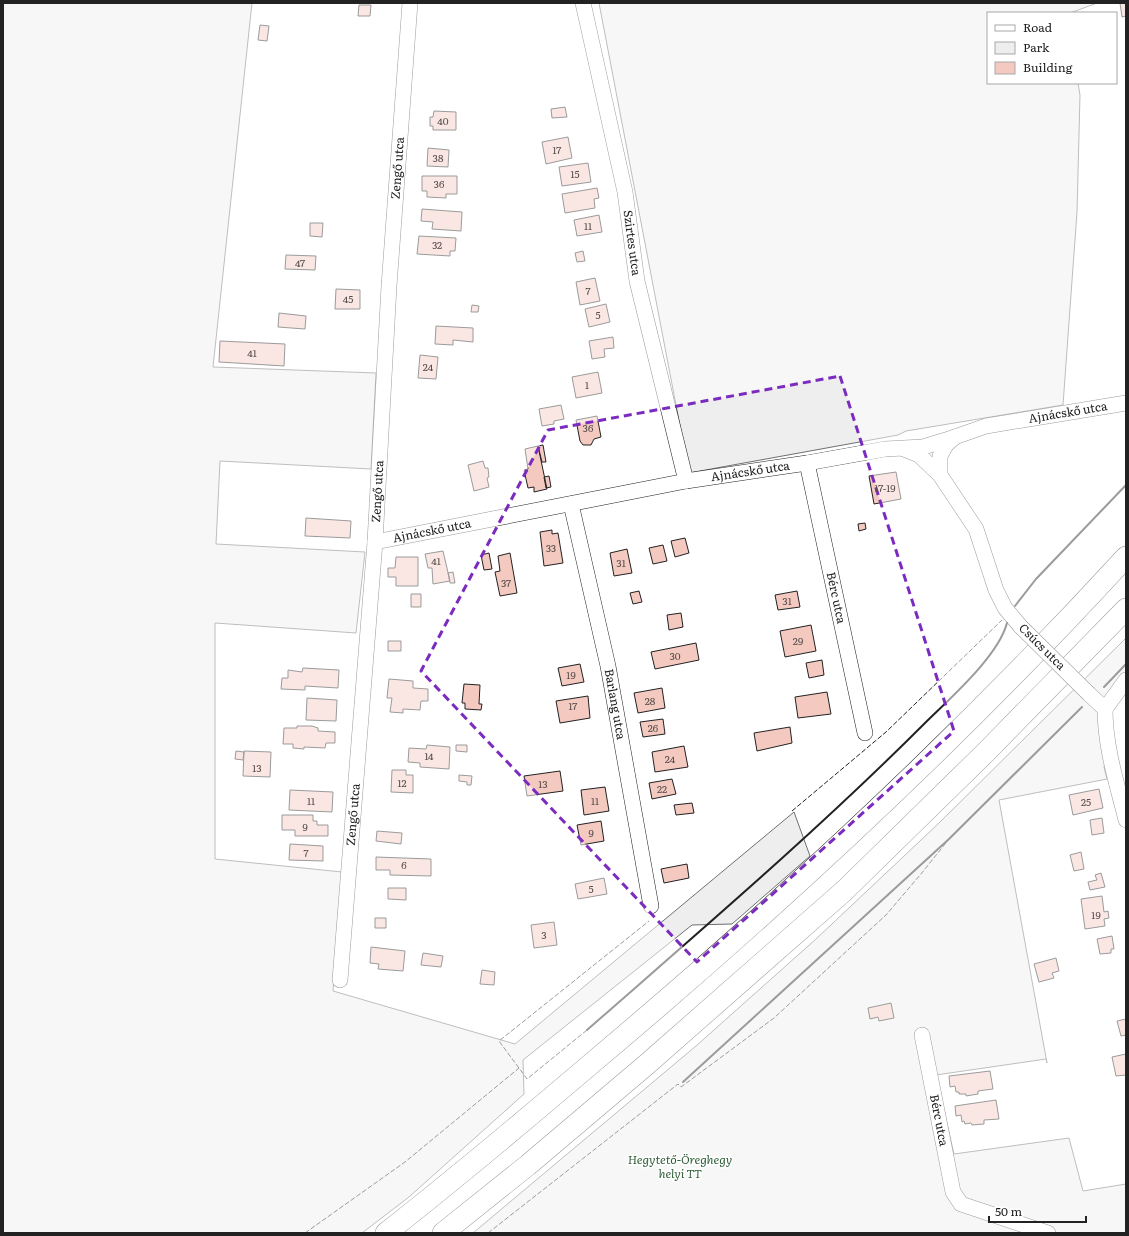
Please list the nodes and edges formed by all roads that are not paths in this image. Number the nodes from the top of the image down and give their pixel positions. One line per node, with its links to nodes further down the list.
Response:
1 (410, 3): 10 (street, Zengő utca)
2 (583, 3): 8 (street, Szirtes utca)
3 (1126, 402): 4 (street, Ajnácskő utca)
4 (956, 437): 5 (street, Ajnácskő utca); 7 (street)
5 (903, 449): 6 (street, Ajnácskő utca); 7 (street, Csúcs utca)
6 (807, 463): 8 (street, Ajnácskő utca); 15 (street, Bérc utca)
7 (940, 475): 14 (street, Csúcs utca, bridge)
8 (686, 481): 9 (street, Ajnácskő utca)
9 (571, 504): 10 (street, Ajnácskő utca); 17 (street, Barlang utca)
10 (375, 542): 18 (street, Zengő utca)
11 (1126, 557): 20 (highway)
12 (1126, 609): 21 (highway)
13 (1126, 680): 14 (street)
14 (1105, 709): 16 (street)
15 (865, 733)
16 (1126, 820)
17 (651, 906)
18 (340, 980)
19 (922, 1035): 22 (street, Bérc utca)
20 (386, 1233)
21 (443, 1233)
22 (1048, 1233)

